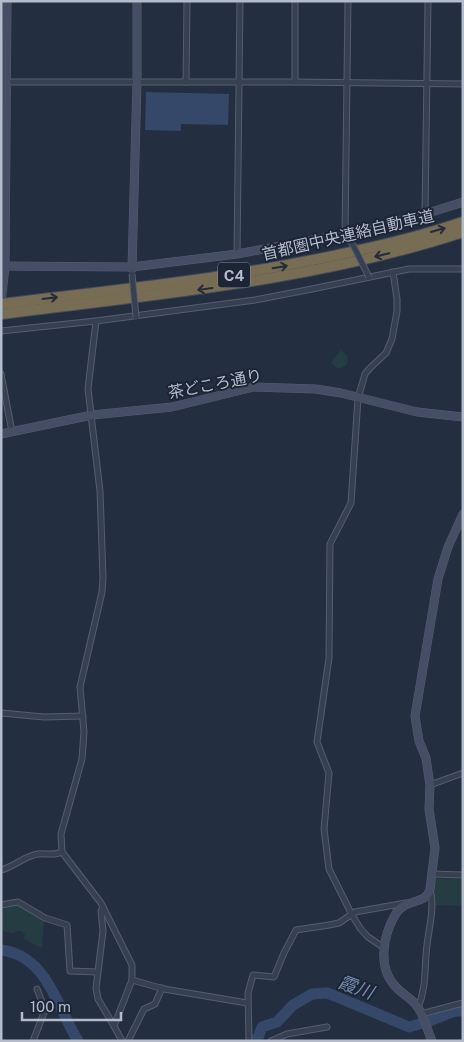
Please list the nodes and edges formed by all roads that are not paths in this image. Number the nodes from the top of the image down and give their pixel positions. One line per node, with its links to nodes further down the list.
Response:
1 (8, 1): 8 (street)
2 (137, 1): 9 (street)
3 (187, 1): 10 (street)
4 (240, 1): 11 (street)
5 (295, 1): 12 (street)
6 (348, 1): 13 (street)
7 (428, 1): 14 (street)
8 (6, 82): 9 (street); 22 (street)
9 (137, 82): 10 (street); 24 (street)
10 (186, 82): 11 (street)
11 (240, 82): 12 (street); 21 (street)
12 (295, 82): 13 (street)
13 (348, 82): 14 (street); 20 (street)
14 (427, 84): 15 (street); 17 (street)
15 (463, 84)
16 (463, 202): 17 (street)
17 (425, 214): 20 (street)
18 (463, 222): 27 (highway, 首都圏中央連絡自動車道 / C4, one-way to 18)
19 (463, 232): 28 (highway, 首都圏中央連絡自動車道 / C4, one-way to 28)
20 (345, 234): 21 (street); 26 (street, bridge)
21 (238, 254): 24 (street)
22 (3, 266): 24 (street); 27 (street)
23 (463, 269): 25 (street)
24 (132, 270): 29 (street, bridge)
25 (392, 272): 26 (street); 33 (street)
26 (369, 277): 29 (street)
27 (1, 304)
28 (1, 314)
29 (136, 317): 30 (street)
30 (96, 321): 31 (street); 34 (street)
31 (1, 330)
32 (1, 374): 36 (street)
33 (358, 398): 34 (street, 茶どころ通り); 35 (street, 茶どころ通り); 51 (street)
34 (92, 415): 36 (street, 茶どころ通り); 40 (street)
35 (463, 417)
36 (12, 432): 37 (street, 茶どころ通り)
37 (1, 434)
38 (463, 514): 42 (street)
39 (1, 713): 40 (street)
40 (83, 716): 43 (street)
41 (463, 773): 42 (street)
42 (430, 785): 45 (street)
43 (62, 852): 44 (street); 50 (street)
44 (1, 870)
45 (432, 874): 46 (street); 47 (street)
46 (463, 875)
47 (430, 889): 48 (street); 59 (street)
48 (406, 903): 51 (street); 52 (street)
49 (1, 905): 53 (street)
50 (103, 908): 53 (street); 54 (street)
51 (352, 915): 52 (street); 57 (street)
52 (383, 947): 59 (street)
53 (98, 972): 60 (street)
54 (132, 980): 55 (street); 60 (street)
55 (162, 988): 57 (street); 65 (street)
56 (37, 989): 63 (street)
57 (248, 1002): 66 (street)
58 (463, 1003): 59 (street)
59 (420, 1013): 62 (street)
60 (114, 1026): 64 (street)
61 (327, 1027): 67 (street)
62 (430, 1038)
63 (33, 1041)
64 (122, 1041)
65 (128, 1041)
66 (249, 1041)
67 (272, 1041)

